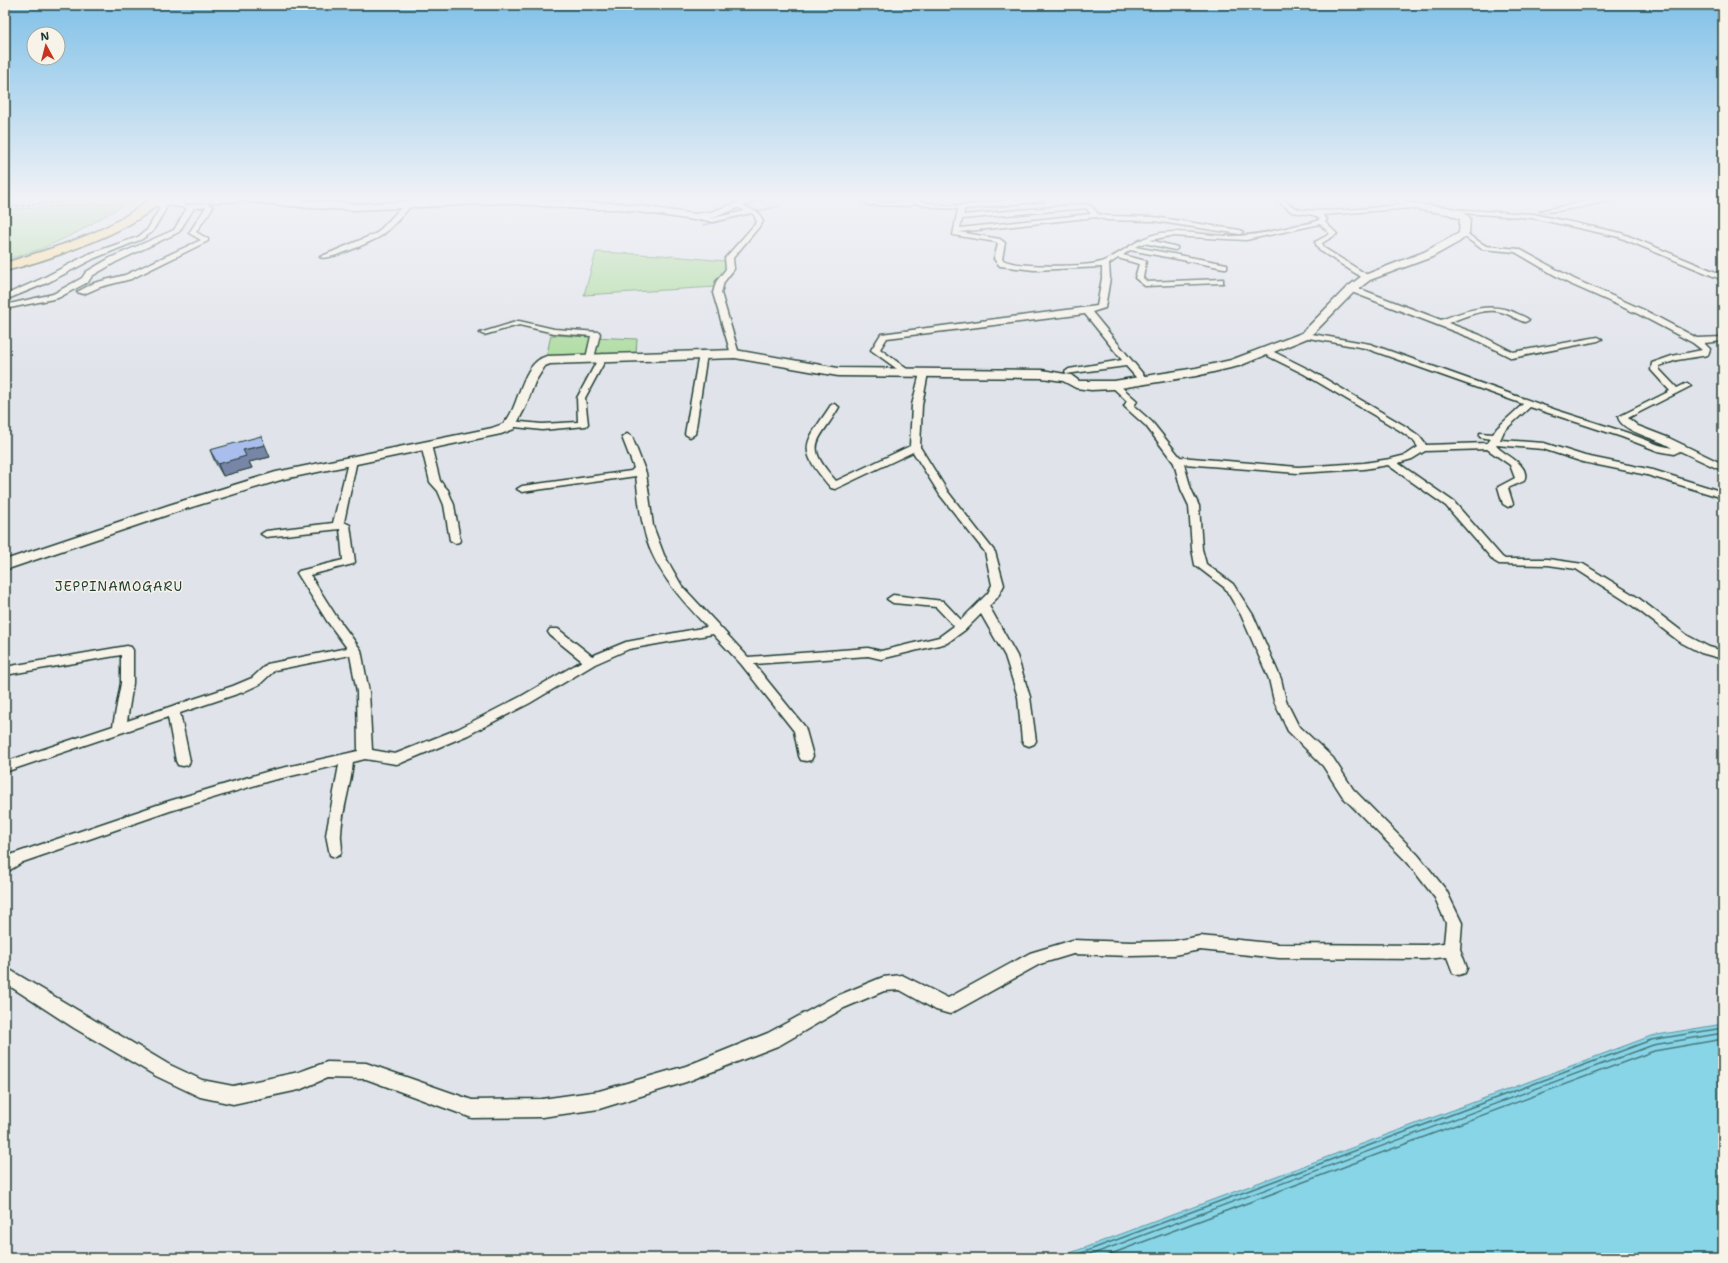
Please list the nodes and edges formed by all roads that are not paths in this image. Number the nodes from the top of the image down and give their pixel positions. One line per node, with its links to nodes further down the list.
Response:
1 (28, 256): 16 (highway)
2 (37, 256): 19 (highway)
3 (92, 256): 25 (street)
4 (122, 256): 26 (street)
5 (172, 256): 24 (street)
6 (327, 256): 15 (street)
7 (731, 256): 37 (street)
8 (999, 256): 17 (street)
9 (1117, 256): 17 (street); 22 (street)
10 (1165, 256): 18 (street)
11 (1332, 256): 20 (street)
12 (1426, 256): 20 (street)
13 (1527, 256): 34 (street)
14 (1670, 256): 21 (street)
15 (324, 257)
16 (5, 263)
17 (1105, 263): 27 (street)
18 (1224, 266)
19 (5, 267)
20 (1366, 278): 23 (street)
21 (1723, 278)
22 (1220, 281)
23 (1352, 289): 29 (street); 31 (street)
24 (81, 292)
25 (5, 298)
26 (5, 307)
27 (1087, 311): 40 (street); 41 (street)
28 (1525, 320): 29 (street)
29 (1442, 323): 32 (street)
30 (484, 333): 38 (street)
31 (1306, 335): 35 (street); 48 (street)
32 (1598, 339)
33 (1723, 339): 34 (street)
34 (1696, 341): 47 (street)
35 (1265, 351): 44 (street); 58 (street)
36 (703, 354): 37 (street); 39 (street); 51 (street)
37 (735, 354): 41 (street)
38 (590, 358): 39 (street); 50 (street)
39 (603, 358): 50 (street)
40 (1130, 363): 42 (street); 44 (street)
41 (907, 372): 43 (street)
42 (1070, 372)
43 (924, 373): 45 (street); 57 (street)
44 (1144, 381): 45 (street)
45 (1114, 385): 60 (street)
46 (1687, 386): 47 (street)
47 (1675, 392): 56 (street)
48 (1529, 403): 54 (street); 56 (street)
49 (834, 407): 57 (street)
50 (510, 424): 55 (street)
51 (690, 434)
52 (1483, 435): 54 (street)
53 (627, 437): 62 (street)
54 (1493, 442): 58 (street); 65 (street); 66 (street)
55 (426, 445): 59 (street); 69 (street)
56 (1675, 445): 63 (street)
57 (915, 447): 72 (street)
58 (1423, 448): 61 (street)
59 (352, 460): 67 (street); 70 (street)
60 (1177, 460): 61 (street); 91 (street)
61 (1390, 462): 77 (street)
62 (639, 468): 64 (street); 74 (street)
63 (1723, 468)
64 (522, 489)
65 (1723, 495)
66 (1508, 504)
67 (338, 526): 68 (street); 76 (street)
68 (266, 534)
69 (455, 540)
70 (5, 566)
71 (893, 599): 73 (street)
72 (982, 605): 73 (street); 83 (street)
73 (961, 627): 79 (street)
74 (714, 630): 78 (street); 79 (street)
75 (554, 632): 78 (street)
76 (355, 650): 81 (street); 84 (street)
77 (1723, 655)
78 (591, 661): 84 (street)
79 (745, 661): 85 (street)
80 (5, 672): 82 (street)
81 (173, 711): 82 (street); 87 (street)
82 (119, 729): 88 (street)
83 (1029, 741)
84 (365, 754): 86 (street)
85 (806, 756)
86 (347, 758): 89 (street); 90 (street)
87 (183, 761)
88 (5, 767)
89 (334, 851)
90 (5, 867)
91 (1452, 949): 92 (street); 93 (street)
92 (1459, 968)
93 (5, 974)

